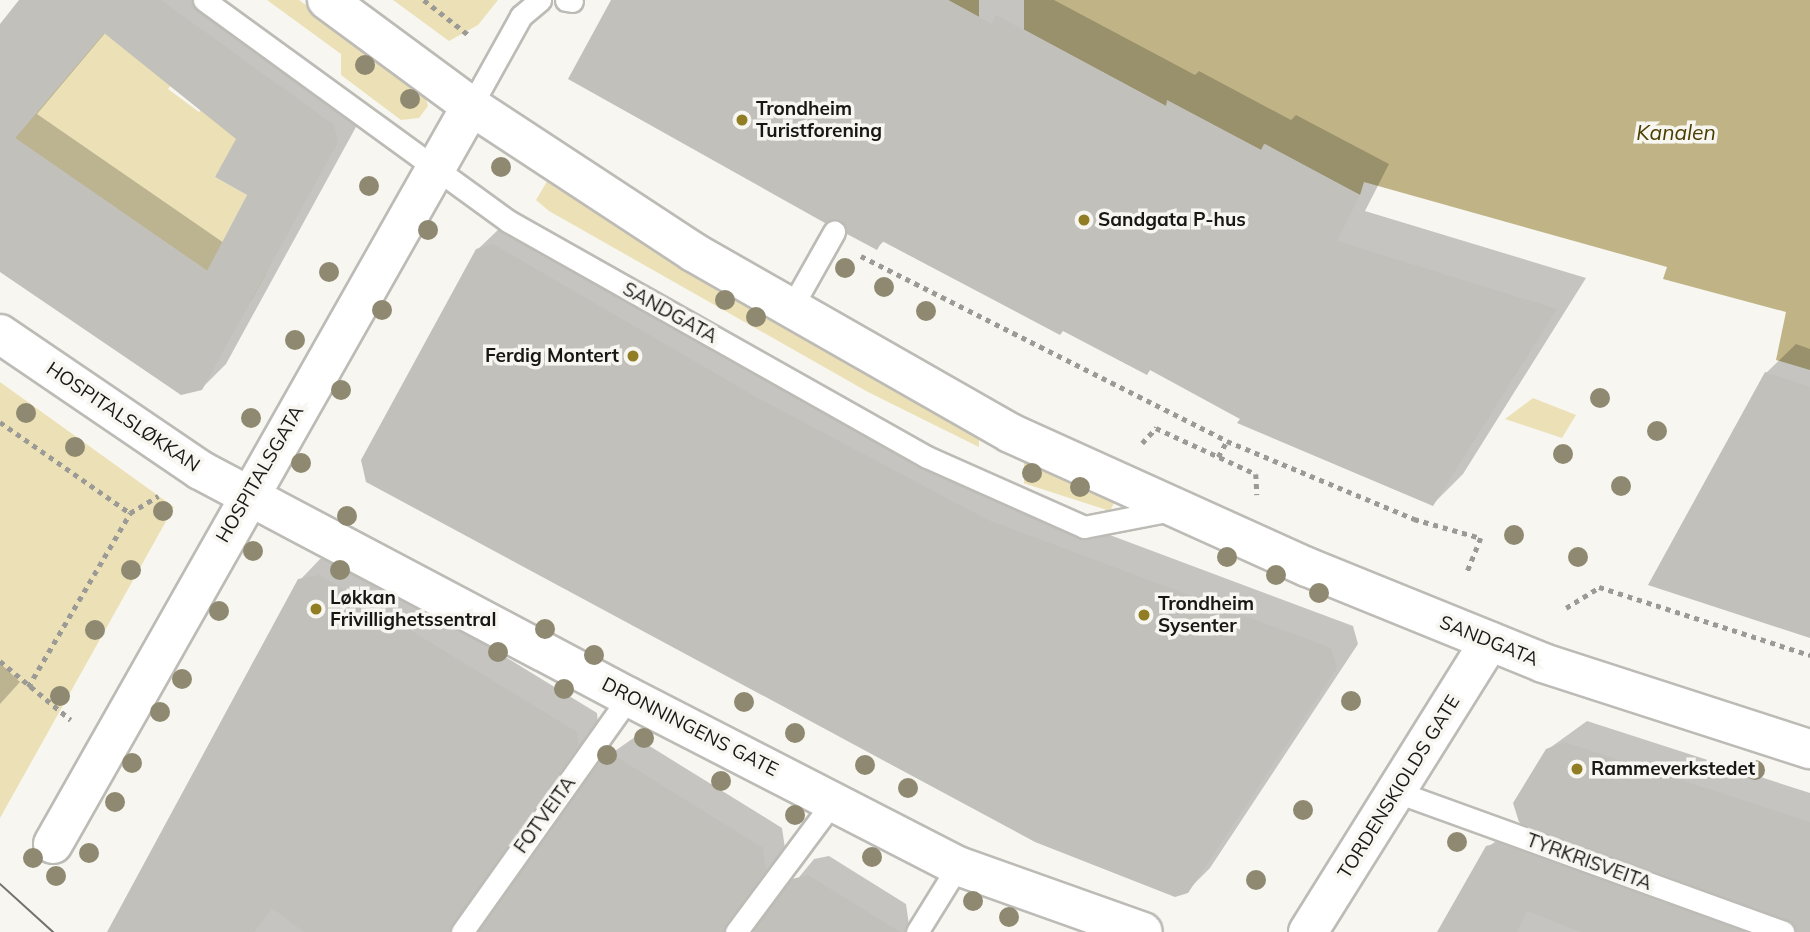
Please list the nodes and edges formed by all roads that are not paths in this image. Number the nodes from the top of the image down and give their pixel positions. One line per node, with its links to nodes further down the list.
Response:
1 (204, 0): 7 (lane, SANDGATA)
2 (327, 0): 6 (street, SANDGATA)
3 (540, 0): 6 (lane)
4 (566, 0): 5 (lane)
5 (572, 1)
6 (471, 106): 7 (street, HOSPITALSGATA); 9 (street, SANDGATA)
7 (434, 170): 11 (street, HOSPITALSGATA); 12 (lane, SANDGATA)
8 (830, 240): 9 (lane)
9 (790, 310): 12 (street, SANDGATA)
10 (0, 334): 11 (street, HOSPITALSLØKKAN)
11 (249, 495): 14 (street, DRONNINGENS GATE); 18 (street, HOSPITALSGATA)
12 (1177, 509): 13 (street, SANDGATA)
13 (1490, 641): 15 (street, SANDGATA); 16 (street, TORDENSKIOLDS GATE)
14 (629, 697): 17 (street, DRONNINGENS GATE); 20 (lane, FOTVEITA)
15 (1810, 749)
16 (1394, 791): 24 (street, TORDENSKIOLDS GATE); 25 (lane, TYRKRISVEITA)
17 (835, 799): 19 (street, DRONNINGENS GATE); 21 (lane)
18 (54, 844)
19 (958, 866): 22 (lane); 23 (street, DRONNINGENS GATE)
20 (462, 932)
21 (736, 932)
22 (917, 932)
23 (1143, 932)
24 (1308, 932)
25 (1783, 932)

